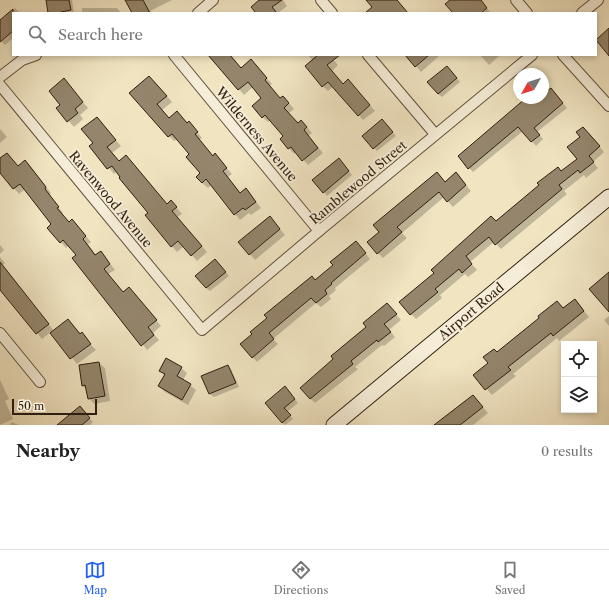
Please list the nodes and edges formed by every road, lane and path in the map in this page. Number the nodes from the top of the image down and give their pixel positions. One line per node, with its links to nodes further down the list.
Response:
1 (214, 0): 5 (street)
2 (320, 0): 6 (street)
3 (516, 0): 7 (street)
4 (598, 0): 8 (street)
5 (199, 12)
6 (331, 12)
7 (526, 12)
8 (583, 12)
9 (33, 56): 14 (street)
10 (175, 56): 19 (street, Wilderness Avenue)
11 (369, 56): 17 (street)
12 (531, 56): 17 (street, Ramblewood Street)
13 (564, 56): 16 (street)
14 (0, 77)
15 (0, 85): 20 (street, Ravenwood Avenue)
16 (609, 106)
17 (435, 134): 19 (street, Ramblewood Street)
18 (609, 197): 23 (main road, Airport Road)
19 (319, 230): 20 (street, Ramblewood Street)
20 (202, 330)
21 (0, 333): 22 (street)
22 (40, 382)
23 (334, 425)

